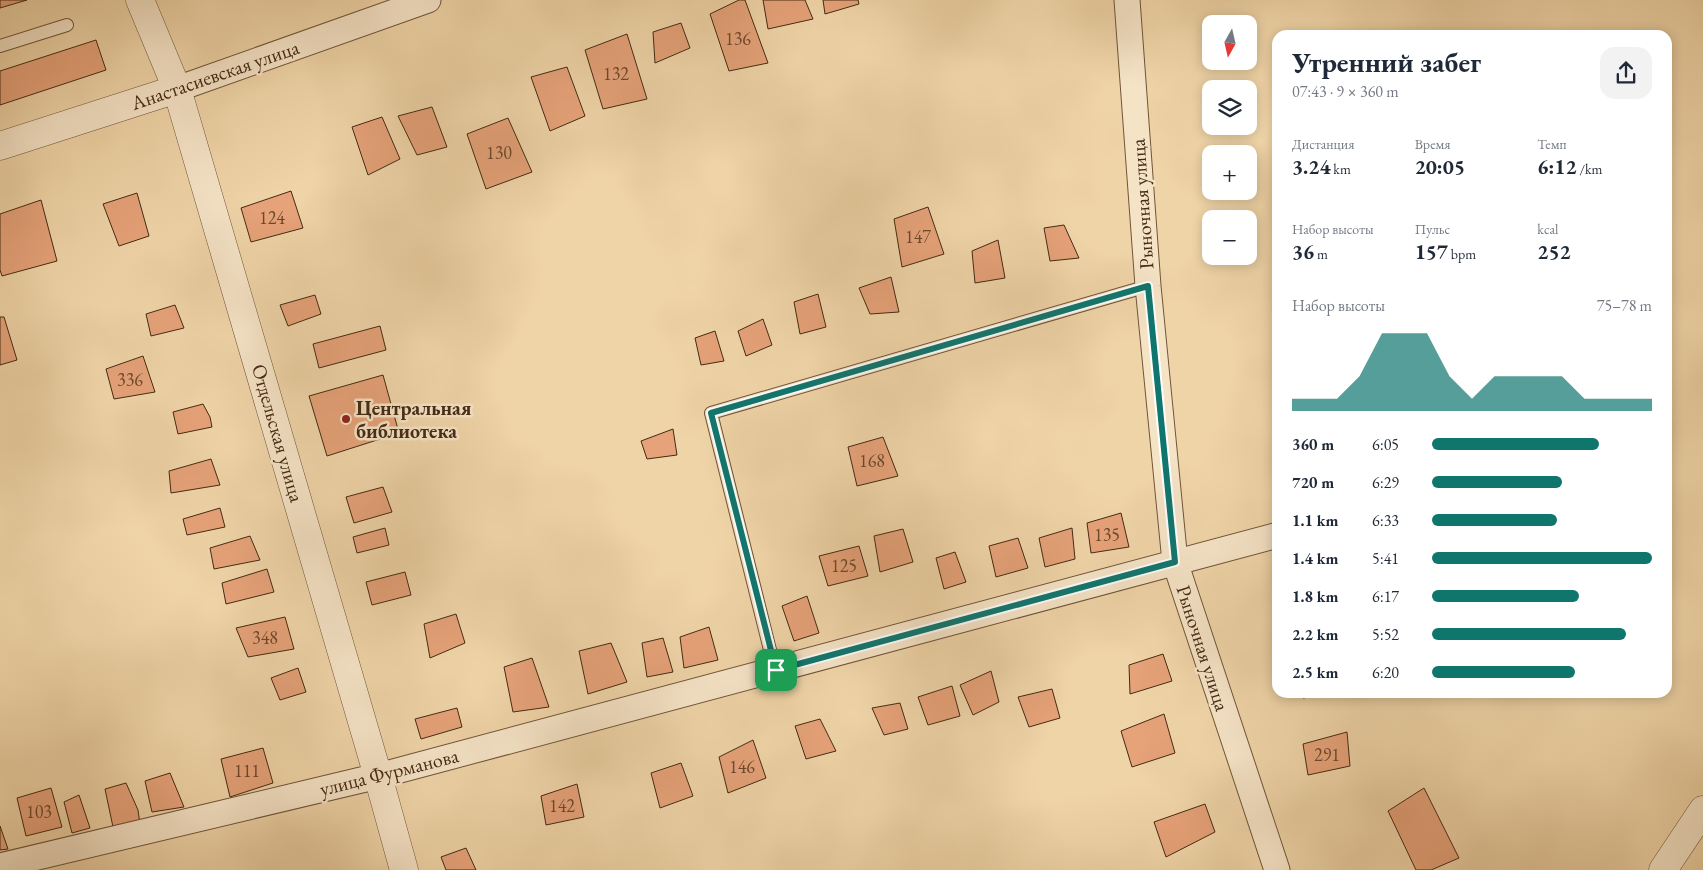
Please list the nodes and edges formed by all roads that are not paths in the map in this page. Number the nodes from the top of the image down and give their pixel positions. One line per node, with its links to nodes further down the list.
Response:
1 (140, 0): 6 (street, Отдельская улица)
2 (428, 0): 6 (street, Анастасиевская улица)
3 (1127, 0): 8 (street, Рыночная улица)
4 (67, 25): 5 (lane)
5 (0, 46)
6 (177, 89): 7 (street, Анастасиевская улица); 12 (street, Отдельская улица)
7 (0, 146)
8 (1148, 286): 10 (street, Рыночная улица); 11 (lane)
9 (1272, 537): 10 (street, улица Фурманова)
10 (1175, 562): 11 (street, улица Фурманова); 16 (street, Рыночная улица)
11 (776, 670): 12 (street, улица Фурманова)
12 (378, 776): 14 (street, улица Фурманова); 15 (street, Отдельская улица)
13 (1703, 810): 17 (street)
14 (0, 866)
15 (404, 870)
16 (1276, 870)
17 (1663, 870)

